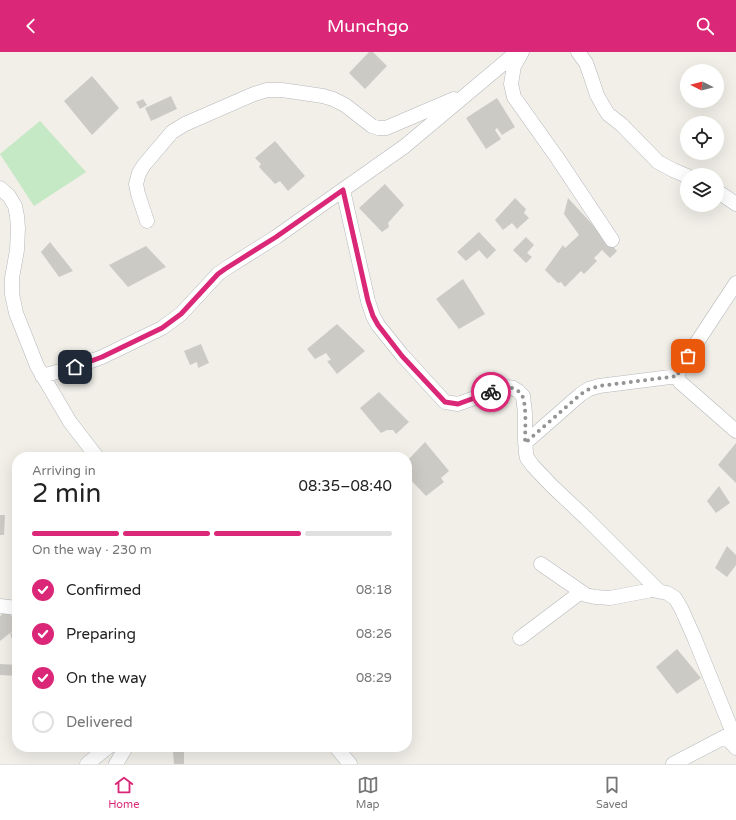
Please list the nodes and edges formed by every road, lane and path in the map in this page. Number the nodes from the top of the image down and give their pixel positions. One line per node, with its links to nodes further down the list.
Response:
1 (517, 52): 4 (street)
2 (522, 52): 11 (street)
3 (578, 52): 5 (street)
4 (469, 92): 7 (street); 10 (street)
5 (680, 173)
6 (0, 188): 13 (street)
7 (343, 190): 13 (street); 16 (street)
8 (724, 196): 9 (street)
9 (736, 204)
10 (147, 221)
11 (612, 240)
12 (736, 283): 14 (street)
13 (42, 376): 17 (street)
14 (678, 376): 15 (street); 16 (street)
15 (736, 431)
16 (525, 443): 19 (street)
17 (93, 452)
18 (541, 564): 20 (street)
19 (659, 591): 20 (street); 24 (street)
20 (581, 592): 23 (street)
21 (0, 606): 22 (street)
22 (12, 607)
23 (520, 638)
24 (732, 733): 25 (street); 32 (street)
25 (736, 748)
26 (102, 752): 29 (street)
27 (123, 752): 30 (street)
28 (340, 752): 31 (street)
29 (87, 764)
30 (116, 764)
31 (350, 764)
32 (673, 764)

